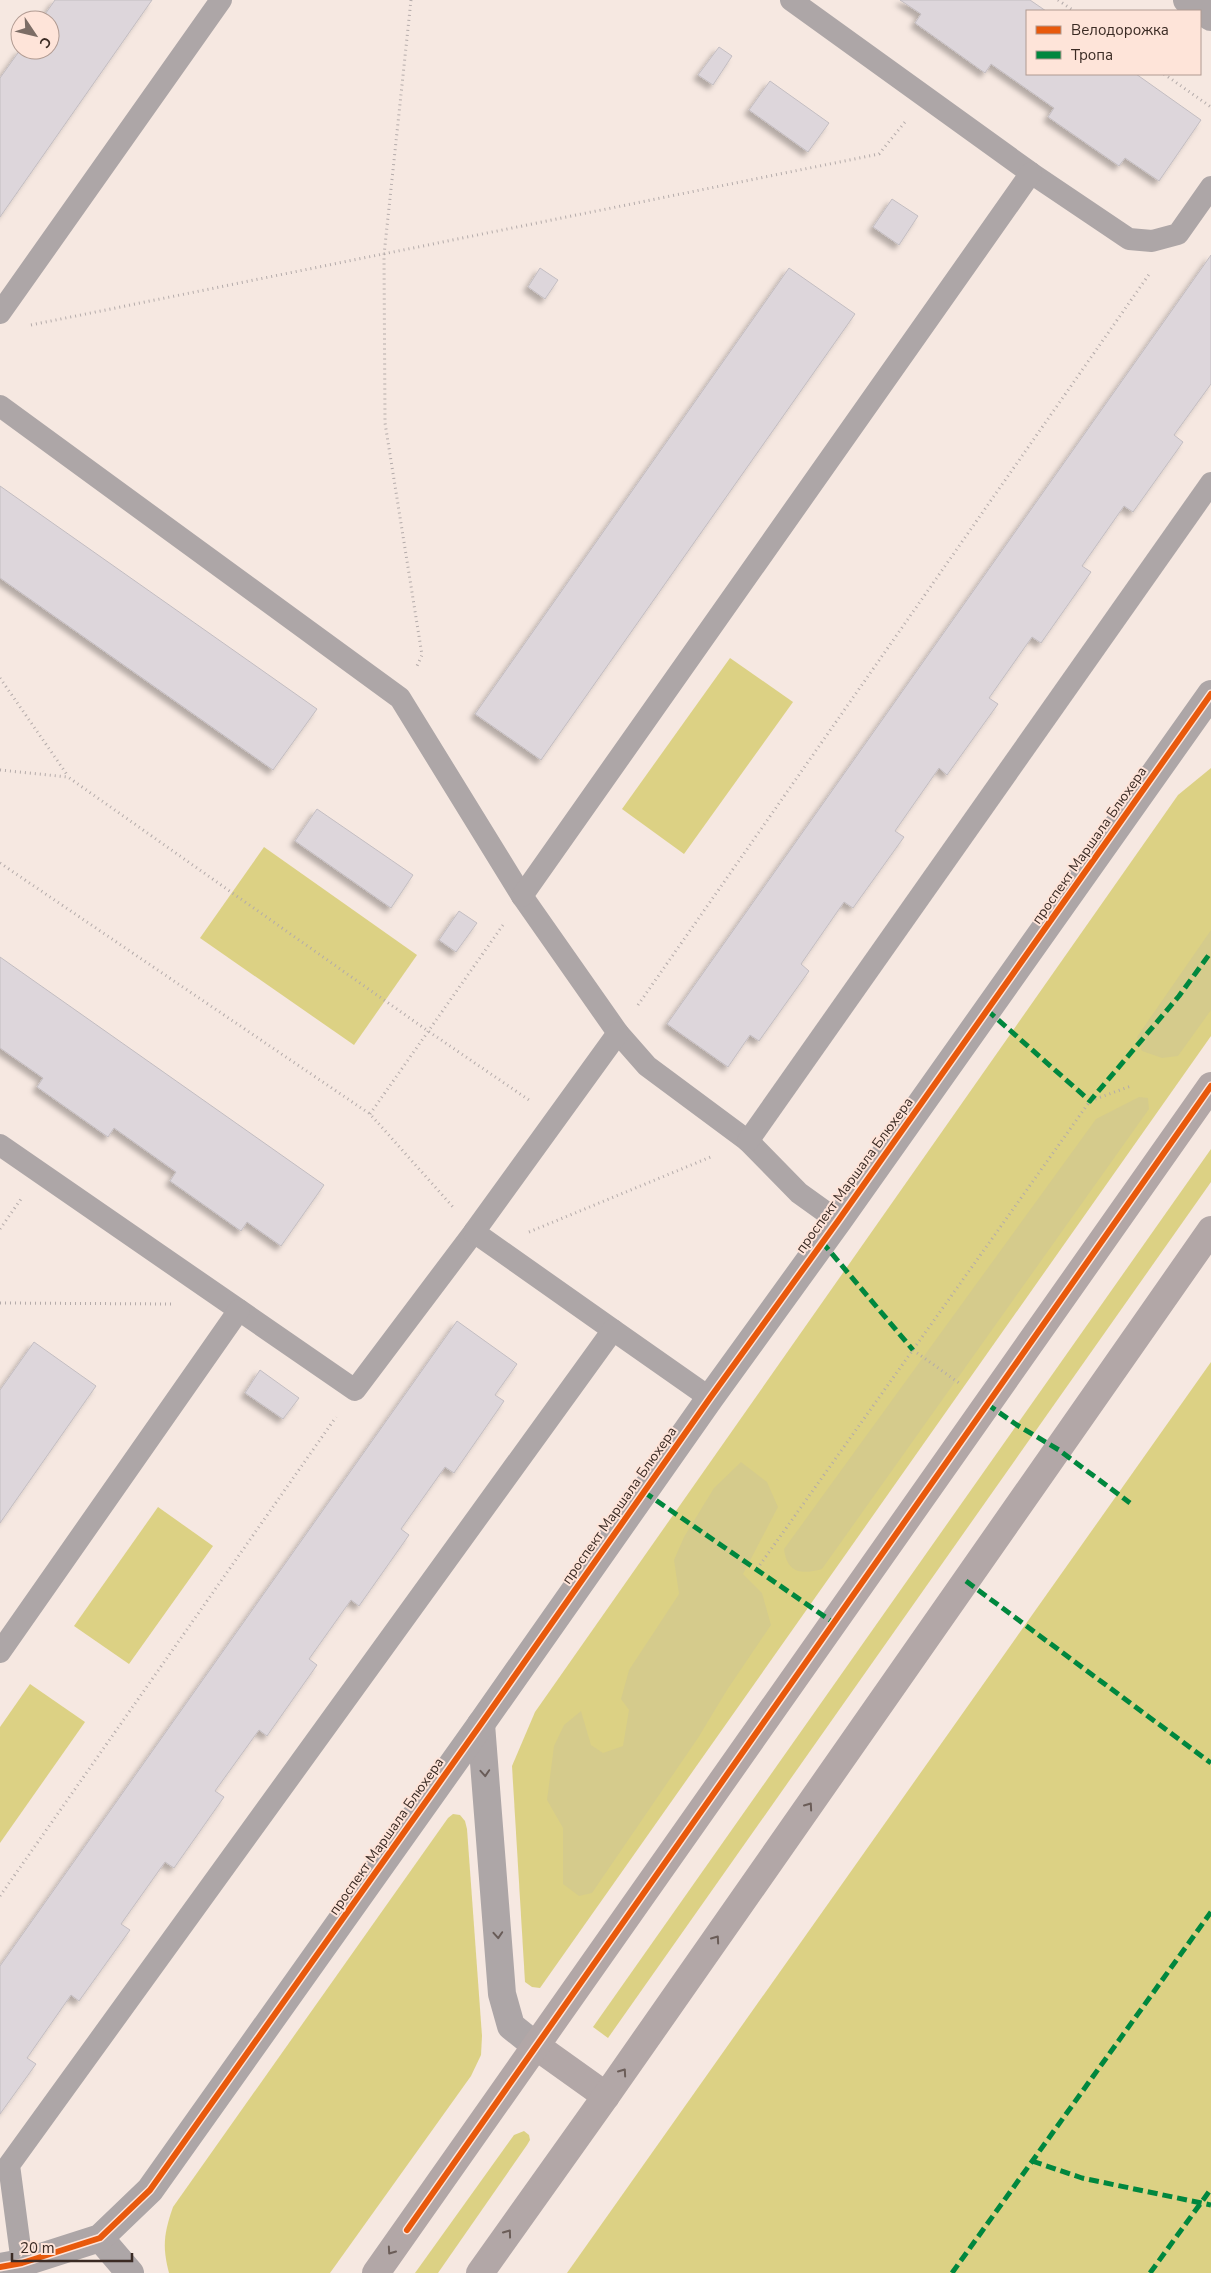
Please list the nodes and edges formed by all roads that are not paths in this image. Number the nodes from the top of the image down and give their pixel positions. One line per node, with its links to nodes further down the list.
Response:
1 (221, 0): 7 (lane)
2 (792, 0): 5 (lane)
3 (1187, 0): 4 (street)
4 (1211, 17)
5 (1031, 173): 6 (lane); 11 (lane)
6 (1211, 187)
7 (0, 313)
8 (0, 406): 11 (lane)
9 (1211, 483): 14 (lane)
10 (1211, 694): 16 (street, проспект Маршала Блюхера)
11 (522, 896): 12 (lane)
12 (618, 1033): 14 (lane); 18 (lane)
13 (1211, 1086): 24 (main road)
14 (748, 1141): 16 (lane)
15 (0, 1145): 19 (lane)
16 (838, 1221): 21 (street, проспект Маршала Блюхера)
17 (1211, 1230): 25 (main road, one-way to 17)
18 (474, 1232): 19 (lane); 20 (lane)
19 (239, 1310): 22 (lane)
20 (613, 1330): 21 (lane); 27 (lane)
21 (710, 1398): 23 (street, проспект Маршала Блюхера)
22 (0, 1652)
23 (481, 1724): 24 (street, one-way to 24); 26 (street, проспект Маршала Блюхера)
24 (536, 2046): 25 (main road); 29 (main road, one-way to 29)
25 (606, 2096): 30 (main road, one-way to 25)
26 (100, 2238): 27 (street, проспект Маршала Блюхера); 28 (street)
27 (11, 2265)
28 (130, 2273)
29 (376, 2273)
30 (480, 2273)

